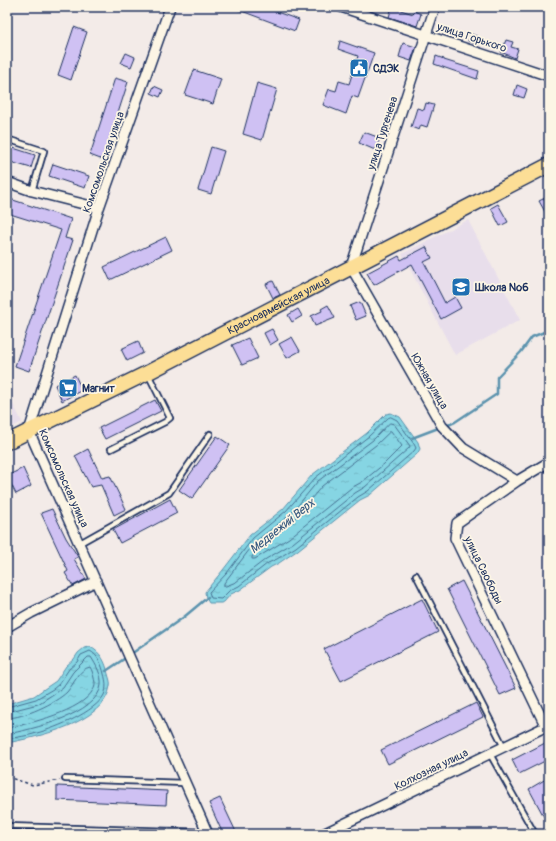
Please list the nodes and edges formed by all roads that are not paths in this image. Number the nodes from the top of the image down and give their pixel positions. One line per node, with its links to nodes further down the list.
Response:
1 (170, 7): 10 (street, Комсомольская улица)
2 (341, 7): 4 (street, улица Горького)
3 (436, 7): 4 (street, улица Тургенева)
4 (426, 35): 5 (street, улица Горького); 11 (street, улица Тургенева)
5 (549, 76)
6 (7, 139): 9 (lane)
7 (549, 165): 11 (main road, Красноармейская улица)
8 (7, 182): 9 (street)
9 (32, 191): 10 (street)
10 (99, 208): 13 (street, Комсомольская улица)
11 (351, 267): 12 (main road, Красноармейская улица); 18 (street, Южная улица)
12 (148, 373): 13 (main road, Красноармейская улица); 16 (lane)
13 (29, 431): 15 (main road, Красноармейская улица); 19 (street, Комсомольская улица)
14 (210, 434): 19 (lane)
15 (7, 442)
16 (111, 449)
17 (549, 462): 18 (street, улица Свободы)
18 (517, 481): 23 (street, улица Свободы)
19 (80, 543): 21 (street, Комсомольская улица)
20 (416, 575): 24 (lane)
21 (96, 581): 22 (street); 27 (street, Комсомольская улица)
22 (7, 628)
23 (548, 726): 24 (street, Колхозная улица)
24 (504, 747): 25 (street, Колхозная улица)
25 (490, 754): 30 (street, Колхозная улица); 31 (lane)
26 (65, 779): 27 (lane)
27 (186, 784): 29 (street, Комсомольская улица)
28 (7, 826): 29 (lane)
29 (208, 833)
30 (322, 834)
31 (535, 834)

